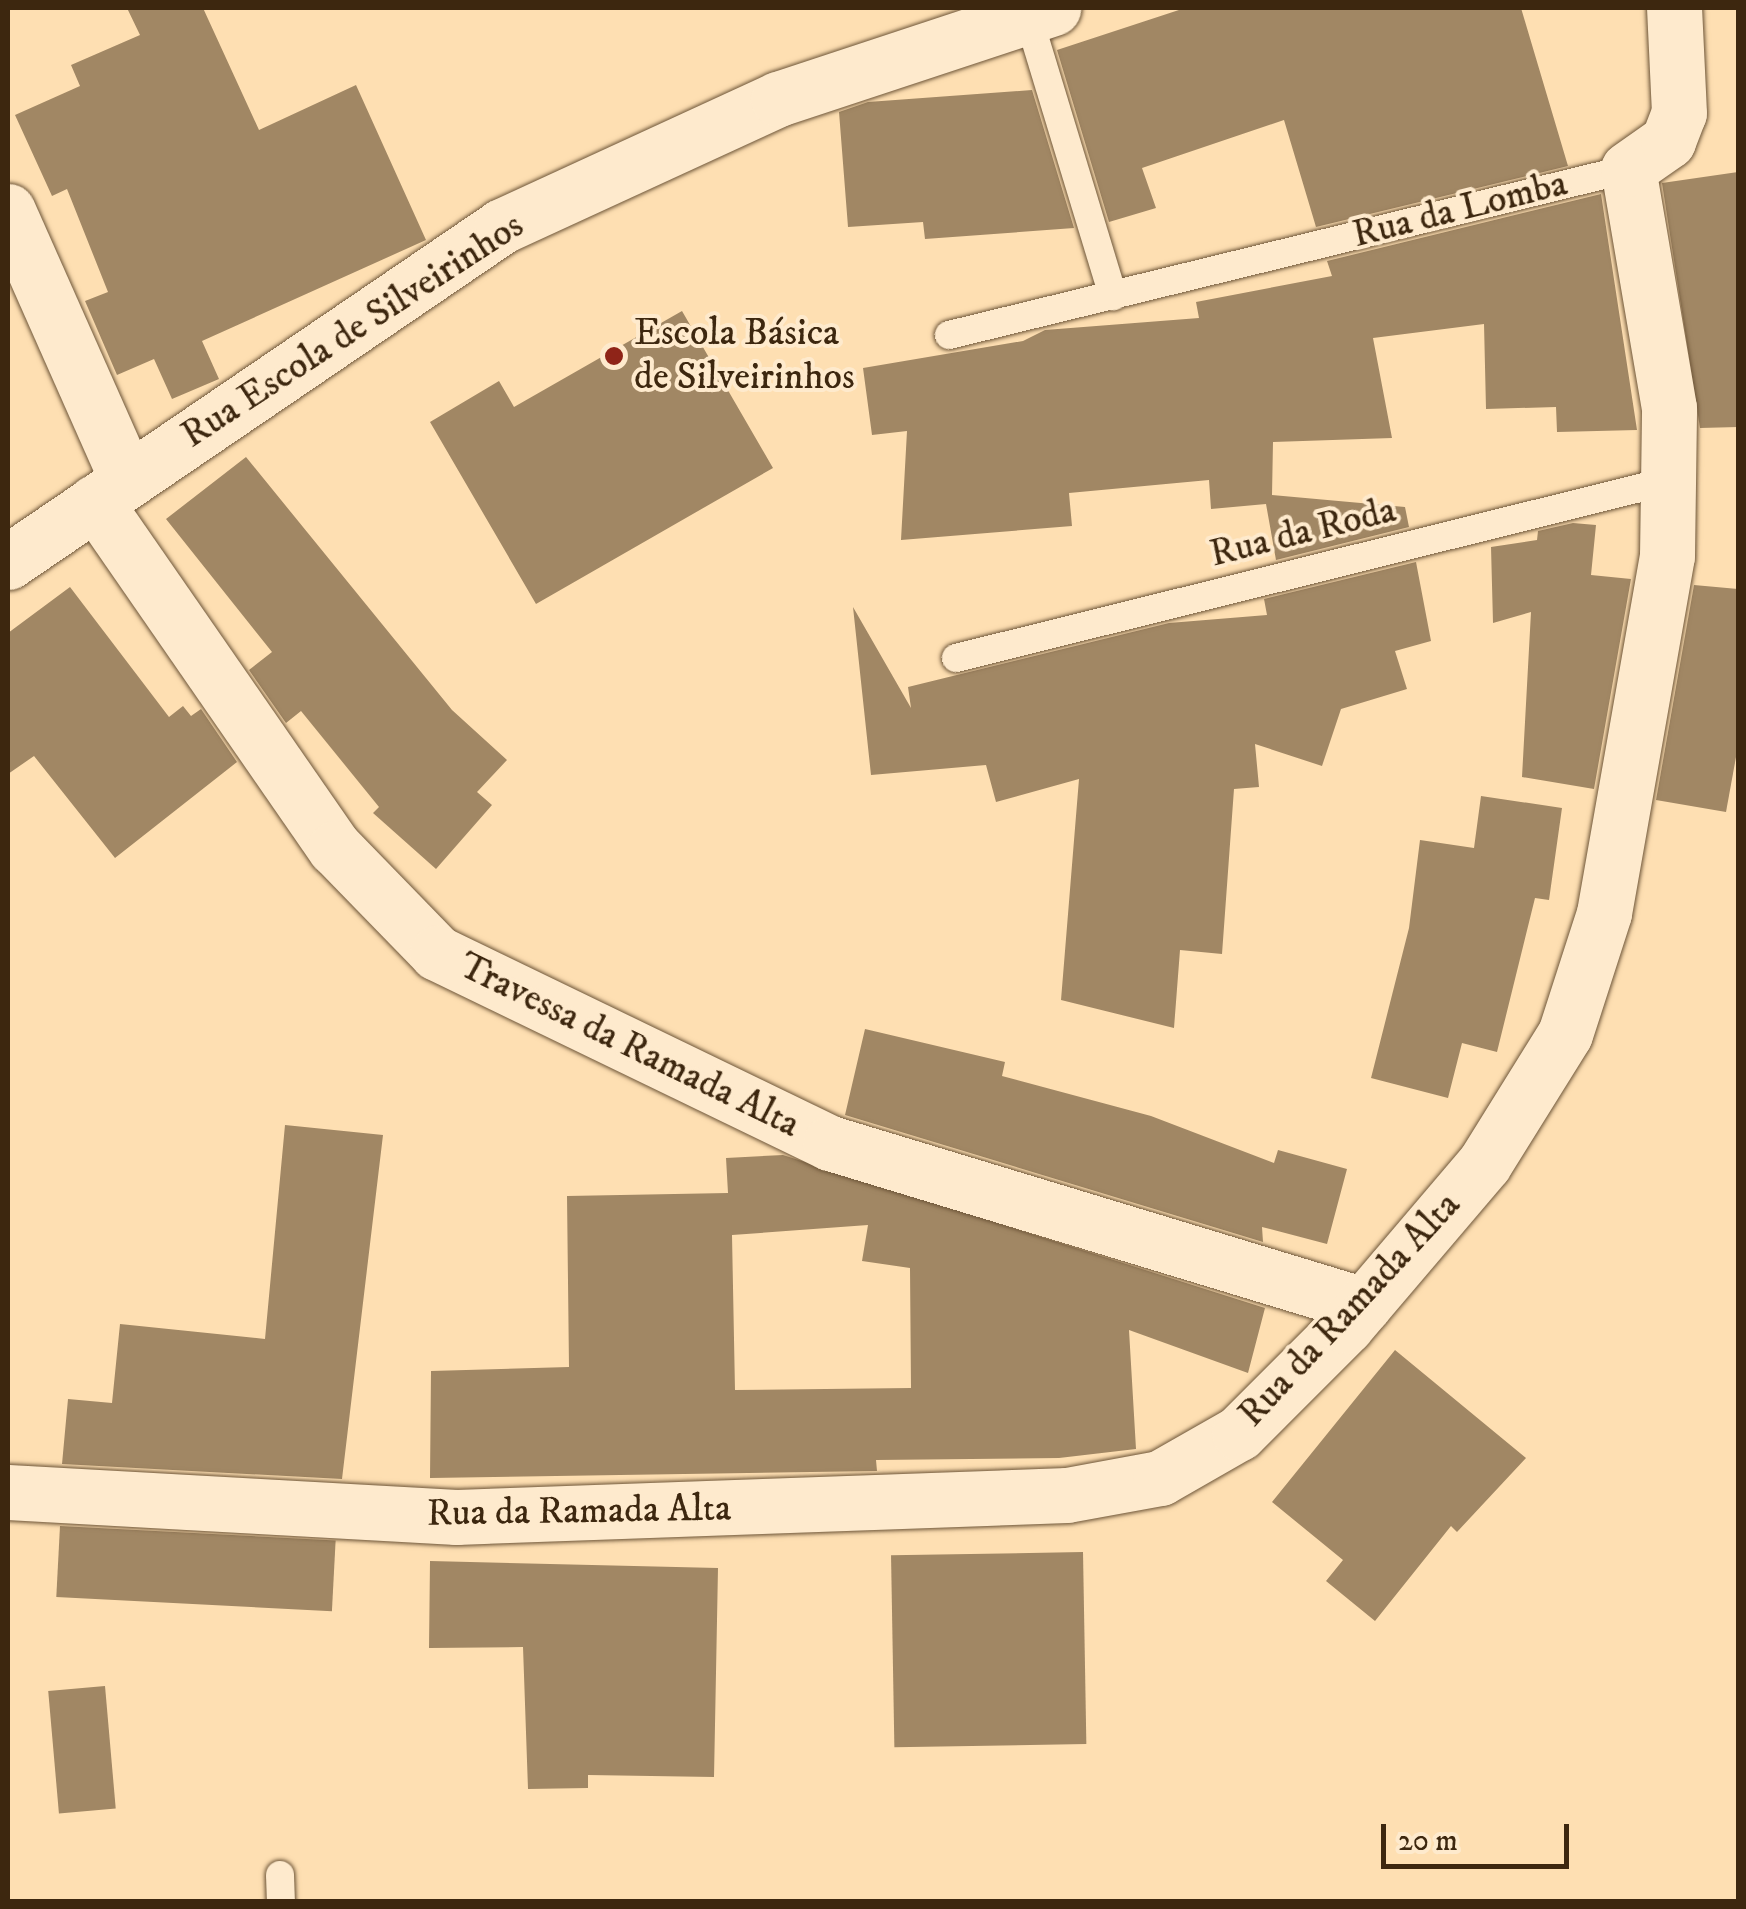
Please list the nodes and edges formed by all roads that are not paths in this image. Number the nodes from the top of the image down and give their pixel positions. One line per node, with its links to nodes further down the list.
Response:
1 (1674, 8): 3 (street, Rua da Lomba)
2 (1040, 12): 5 (lane); 8 (street, Rua Escola de Silveirinhos)
3 (1628, 169): 5 (lane, Rua da Lomba); 7 (street, Rua da Ramada Alta)
4 (8, 211): 8 (street, Travessa da Ramada Alta)
5 (1113, 296): 6 (lane, Rua da Lomba)
6 (949, 336)
7 (1668, 481): 10 (lane, Rua da Roda); 11 (street, Rua da Ramada Alta)
8 (111, 491): 9 (street, Rua Escola de Silveirinhos); 11 (street, Travessa da Ramada Alta)
9 (8, 562)
10 (956, 658)
11 (1364, 1305): 12 (street, Rua da Ramada Alta)
12 (8, 1492)

